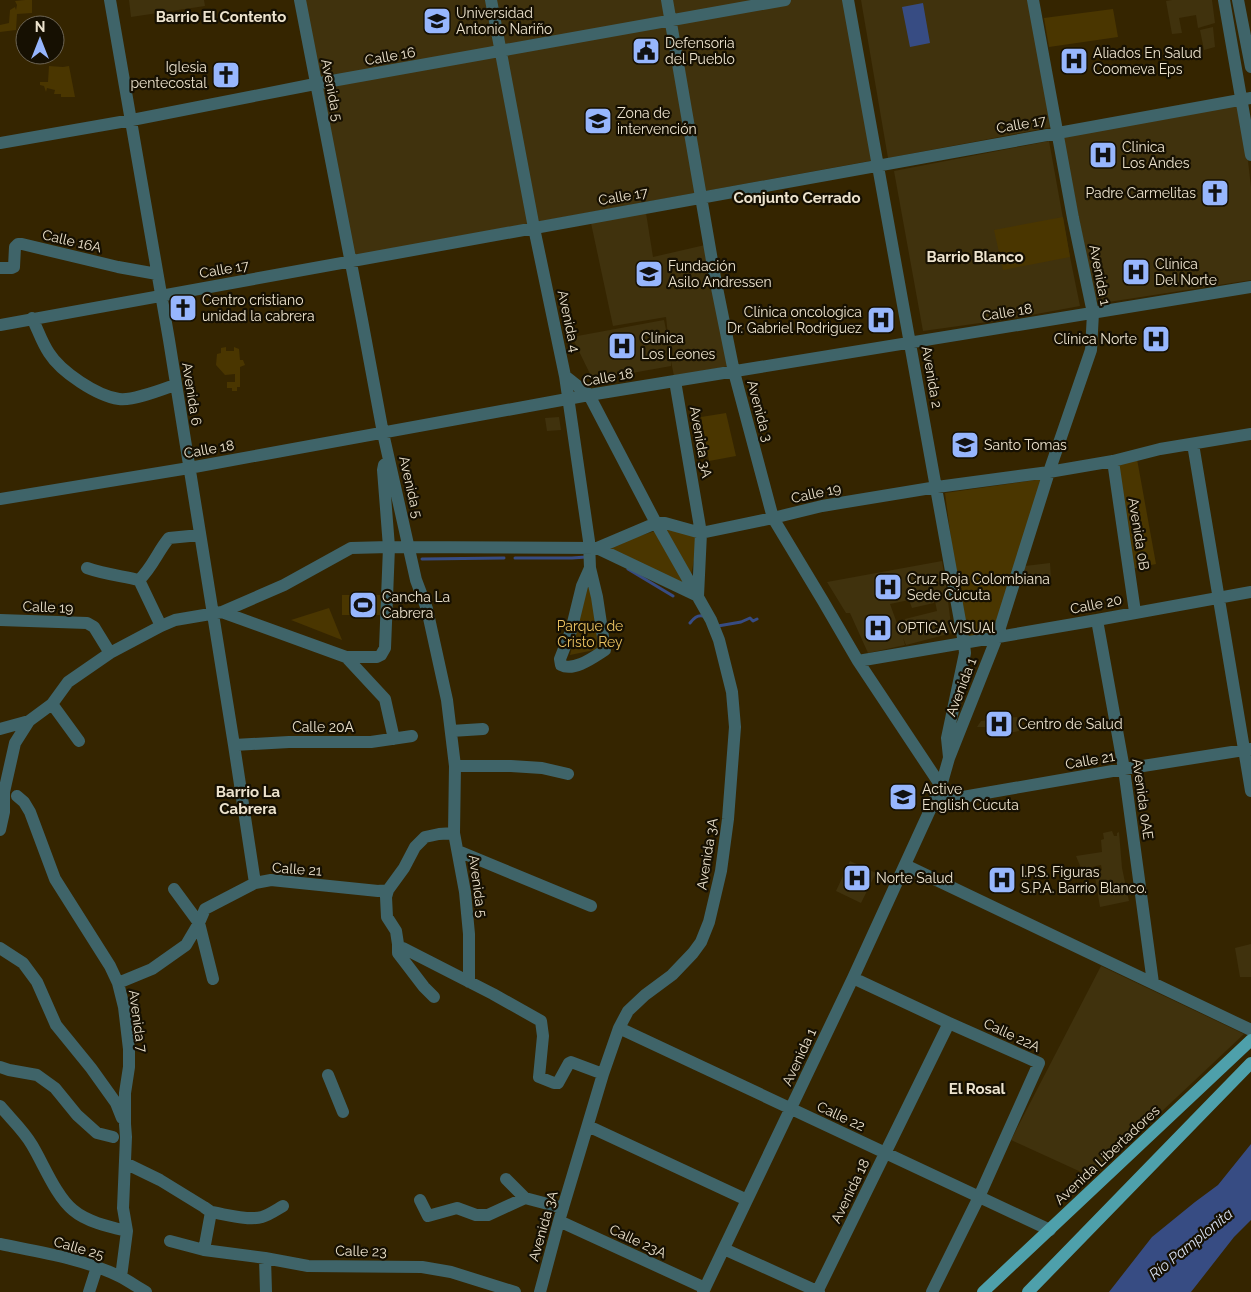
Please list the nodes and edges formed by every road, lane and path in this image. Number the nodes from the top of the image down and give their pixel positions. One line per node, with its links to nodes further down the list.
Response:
1 (110, 0): 15 (street, Avenida 6)
2 (300, 0): 13 (street, Avenida 5)
3 (491, 0): 11 (street, Avenida 4)
4 (667, 0): 10 (street, Avenida 3)
5 (785, 0): 10 (street, Calle 16)
6 (848, 0): 19 (street, Avenida 2)
7 (1033, 0): 16 (street, Avenida 1)
8 (1224, 0): 14 (street)
9 (1238, 0): 12 (street)
10 (670, 20): 11 (street, Calle 16); 20 (street, Avenida 3)
11 (500, 52): 13 (street, Calle 16); 21 (street, Avenida 4)
12 (1251, 66)
13 (315, 84): 15 (street, Calle 16); 22 (street, Avenida 5)
14 (1246, 99): 16 (street, Calle 17); 18 (street)
15 (132, 120): 17 (street, Calle 16); 24 (street, Avenida 6)
16 (1058, 132): 19 (street, Calle 17); 27 (street, Avenida 1)
17 (0, 143)
18 (1251, 155)
19 (878, 165): 20 (street, Calle 17); 30 (street, Avenida 2)
20 (700, 197): 21 (street, Calle 17); 31 (street, Avenida 3)
21 (534, 228): 22 (street, Calle 17); 32 (street, Avenida 4)
22 (350, 261): 26 (street, Calle 17); 37 (street, Avenida 5)
23 (0, 268): 24 (street, Calle 16A)
24 (157, 274): 26 (street, Avenida 6)
25 (1251, 287): 27 (street, Calle 18)
26 (161, 295): 28 (street, Calle 17); 34 (street, Avenida 6)
27 (1093, 313): 30 (street, Calle 18); 43 (street, Avenida 1)
28 (32, 318): 29 (street, Calle 17); 34 (street)
29 (0, 325)
30 (910, 343): 31 (street, Calle 18); 44 (street, Avenida 2)
31 (734, 372): 33 (street, Calle 18); 46 (street, Avenida 3)
32 (565, 376): 35 (street); 36 (street, Avenida 4)
33 (675, 381): 35 (street, Calle 18); 48 (street, Avenida 3A)
34 (175, 386): 42 (street, Avenida 6)
35 (589, 395): 36 (street, Calle 18); 47 (street)
36 (569, 399): 37 (street, Calle 18); 50 (street, Avenida 4)
37 (382, 433): 40 (street, Avenida 5); 42 (street, Calle 18)
38 (1251, 434): 39 (street, Calle 19)
39 (1193, 444): 41 (street, Calle 19); 57 (street)
40 (389, 461): 51 (street); 72 (street, Avenida 5)
41 (1113, 461): 43 (street, Calle 19); 58 (street, Avenida 0B)
42 (189, 468): 45 (street, Calle 18); 49 (street, Avenida 6)
43 (1049, 472): 44 (street, Calle 19); 63 (street, Avenida 1)
44 (936, 487): 46 (street, Calle 19); 64 (street, Avenida 2)
45 (0, 499)
46 (773, 518): 48 (street, Calle 19); 67 (street, Avenida 3)
47 (656, 523): 48 (street, Calle 19); 50 (street); 56 (street)
48 (701, 533): 56 (street, Avenida 3A)
49 (200, 535): 54 (street); 59 (street, Avenida 6)
50 (593, 544): 51 (street); 52 (street, Avenida 4); 56 (street)
51 (389, 547): 59 (street); 66 (street)
52 (590, 564): 52 (street, Avenida 4)
53 (88, 568): 54 (street)
54 (139, 580): 62 (street)
55 (1251, 592): 57 (street, Calle 20)
56 (698, 596): 104 (street, Avenida 3A)
57 (1219, 598): 58 (street, Calle 20); 77 (street)
58 (1135, 612): 61 (street, Calle 20)
59 (217, 613): 62 (street); 66 (street); 76 (street, Avenida 6)
60 (0, 620): 65 (street, Calle 19)
61 (1097, 620): 63 (street, Calle 20); 80 (street, Avenida 0AE)
62 (161, 626): 65 (street)
63 (996, 637): 64 (street, Calle 20); 78 (street, Avenida 1)
64 (964, 643): 67 (street, Calle 20); 78 (street, Avenida 2)
65 (110, 653): 68 (street)
66 (346, 657): 74 (street)
67 (858, 661): 82 (street, Avenida 3)
68 (52, 704): 69 (street); 75 (street)
69 (29, 721): 70 (street); 86 (street)
70 (0, 729)
71 (483, 729): 72 (street)
72 (452, 730): 79 (street, Avenida 5)
73 (412, 736): 74 (street, Calle 20A)
74 (394, 739): 76 (street, Calle 20A)
75 (79, 741)
76 (234, 745): 90 (street, Avenida 6)
77 (1248, 750): 80 (street, Calle 21); 83 (street)
78 (949, 758): 82 (street, Avenida 1)
79 (455, 766): 81 (street); 87 (street, Avenida 5)
80 (1124, 769): 85 (street, Calle 21); 101 (street, Avenida 0AE)
81 (568, 774)
82 (940, 786): 85 (street, Avenida 1)
83 (1251, 791)
84 (17, 796): 100 (street, Avenida 7)
85 (934, 802): 89 (street, Avenida 1)
86 (0, 830)
87 (454, 833): 88 (street, Avenida 5); 92 (street)
88 (458, 851): 93 (street); 99 (street, Avenida 5)
89 (905, 865): 97 (street, Avenida 1); 101 (street)
90 (255, 883): 92 (street, Calle 21); 94 (street, Calle 21)
91 (174, 889): 94 (street)
92 (388, 890): 96 (street)
93 (591, 906)
94 (199, 923): 98 (street); 100 (street, Calle 21)
95 (0, 948): 114 (street)
96 (398, 953): 99 (street); 102 (street)
97 (853, 978): 103 (street, Calle 22A); 112 (street, Avenida 1)
98 (213, 979)
99 (469, 982): 109 (street)
100 (118, 983): 114 (street, Avenida 7)
101 (1153, 983): 105 (street)
102 (434, 997)
103 (949, 1023): 117 (street, Avenida 18); 120 (street, Calle 22A)
104 (619, 1028): 109 (street, Avenida 3A); 112 (street, Calle 22)
105 (1251, 1030)
106 (1251, 1040): 128 (main road, Avenida Libertadores)
107 (1251, 1063): 146 (main road)
108 (0, 1067): 116 (street)
109 (603, 1074): 115 (street, Avenida 3A)
110 (328, 1075): 113 (street)
111 (0, 1106): 129 (street)
112 (791, 1109): 117 (street, Calle 22); 123 (street, Avenida 1)
113 (343, 1112)
114 (125, 1124): 118 (street, Avenida 7)
115 (588, 1126): 123 (street); 125 (street, Avenida 3A)
116 (113, 1137)
117 (885, 1153): 120 (street, Calle 22); 143 (street, Avenida 18)
118 (125, 1163): 126 (street); 129 (street, Avenida 7)
119 (506, 1179): 121 (street)
120 (978, 1197): 128 (street, Calle 22); 144 (street, Calle 22A)
121 (525, 1198): 122 (street); 125 (street)
122 (420, 1200)
123 (747, 1200): 132 (street, Avenida 1)
124 (283, 1206): 126 (street)
125 (563, 1208): 127 (street, Avenida 3A)
126 (211, 1212): 133 (street)
127 (559, 1221): 137 (street, Calle 23A); 142 (street, Avenida 3A)
128 (1050, 1230): 145 (main road, Avenida Libertadores)
129 (127, 1231): 136 (street, Avenida 7)
130 (170, 1241): 133 (street, Calle 23)
131 (0, 1244): 135 (street, Calle 25)
132 (724, 1249): 137 (street, Avenida 1); 143 (street)
133 (204, 1250): 134 (street, Calle 23)
134 (265, 1258): 140 (street); 141 (street, Calle 23)
135 (97, 1267): 136 (street, Calle 25); 138 (street)
136 (120, 1277): 139 (street, Calle 25)
137 (704, 1290)
138 (88, 1292)
139 (146, 1292)
140 (266, 1292)
141 (515, 1292)
142 (540, 1292)
143 (818, 1292)
144 (932, 1292)
145 (983, 1292)
146 (1028, 1292)

